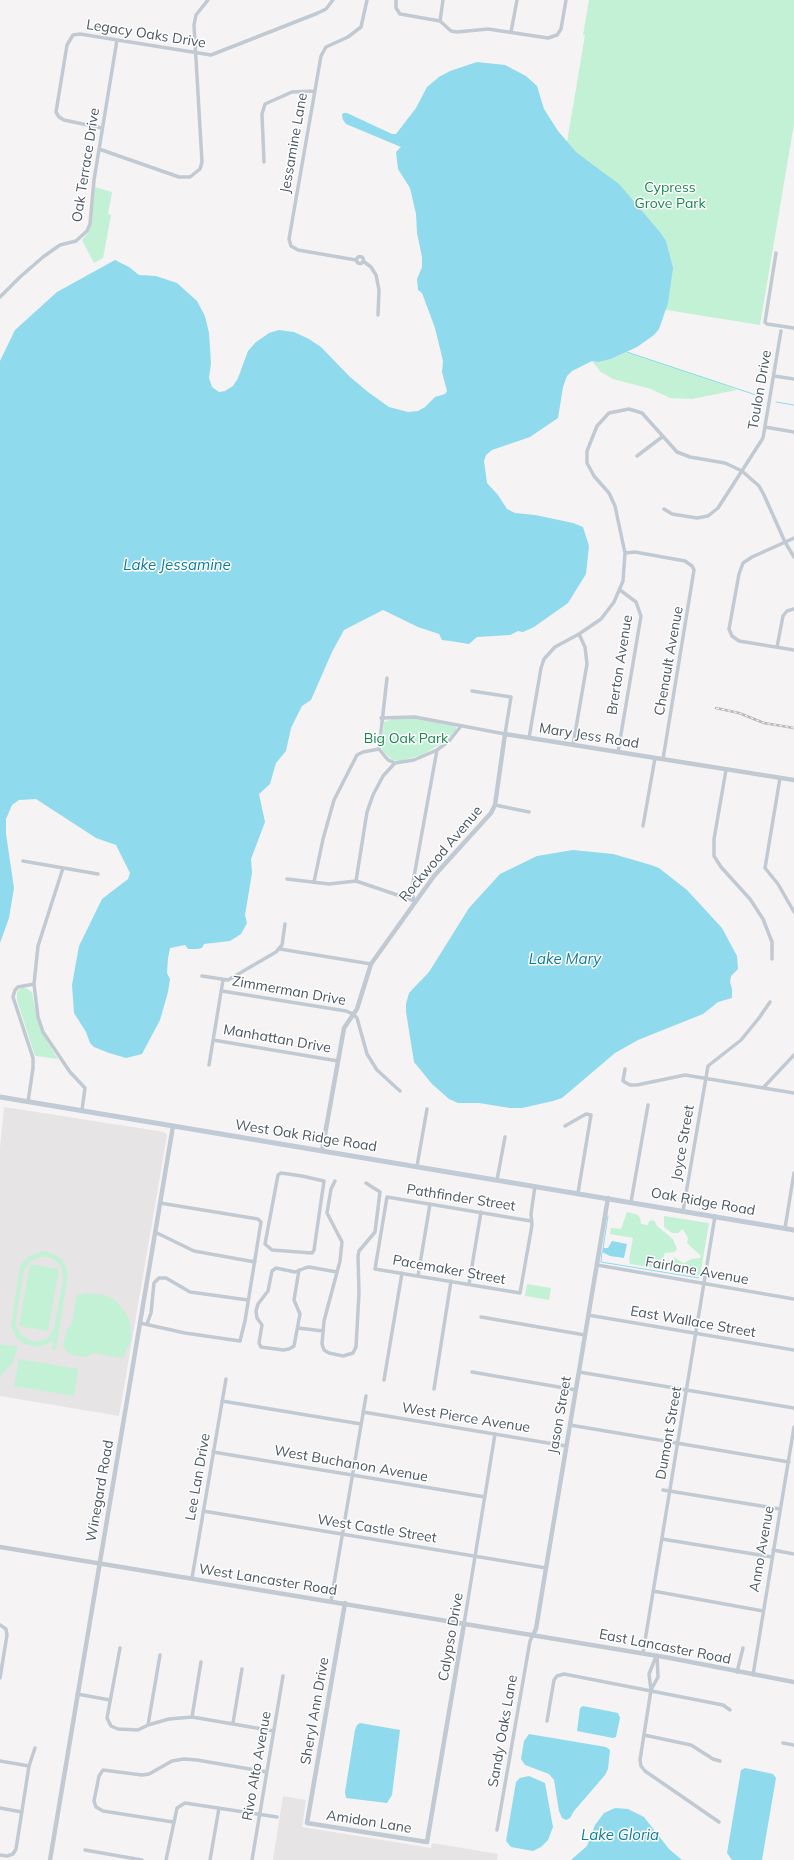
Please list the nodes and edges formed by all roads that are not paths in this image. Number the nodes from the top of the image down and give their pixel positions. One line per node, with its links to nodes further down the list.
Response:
1 (208, 0): 11 (street)
2 (333, 0): 11 (street, Legacy Oaks Drive)
3 (367, 0): 12 (street, Jessamine Lane)
4 (444, 0): 8 (street)
5 (517, 0): 9 (street)
6 (566, 0): 9 (street)
7 (396, 1): 8 (street)
8 (440, 21): 9 (street)
9 (511, 32)
10 (117, 40): 11 (street, Legacy Oaks Drive); 13 (street, Oak Terrace Drive); 13 (street, Legacy Oaks Drive)
11 (195, 53): 14 (street)
12 (314, 91): 15 (street); 18 (street, Jessamine Lane)
13 (102, 128): 14 (street, Oak Terrace Drive)
14 (99, 150): 17 (street, Oak Terrace Drive)
15 (264, 162)
16 (776, 253): 19 (street)
17 (0, 297)
18 (378, 315)
19 (794, 328)
20 (781, 331): 21 (street, Toulon Drive)
21 (774, 376): 22 (street); 23 (street, Toulon Drive)
22 (794, 379)
23 (765, 427): 24 (street); 27 (street, Toulon Drive)
24 (794, 432)
25 (662, 437): 26 (street); 27 (street); 31 (street)
26 (637, 456)
27 (742, 471): 28 (street, Toulon Drive); 30 (street)
28 (664, 510)
29 (794, 538): 30 (street)
30 (785, 542): 32 (street); 36 (street)
31 (625, 553): 33 (street); 49 (street, Chenault Avenue)
32 (794, 557)
33 (620, 590): 35 (street); 47 (street, Brerton Avenue)
34 (794, 609): 36 (street)
35 (579, 634): 43 (street); 44 (street)
36 (777, 647): 37 (street)
37 (794, 650)
38 (387, 678): 40 (street)
39 (472, 691): 42 (street, Rockwood Avenue)
40 (381, 718): 41 (street, Mary Jess Road); 45 (street)
41 (461, 726): 42 (street, Mary Jess Road); 46 (street)
42 (505, 734): 43 (street, Mary Jess Road); 54 (street, Rockwood Avenue)
43 (529, 738): 44 (street, Mary Jess Road)
44 (573, 745): 47 (street, Mary Jess Road)
45 (379, 749): 50 (street); 62 (street)
46 (437, 750): 50 (street); 63 (street)
47 (618, 752): 48 (street, Mary Jess Road)
48 (655, 758): 49 (street, Mary Jess Road); 56 (street)
49 (663, 759): 51 (street, Mary Jess Road)
50 (395, 763): 61 (street)
51 (726, 770): 52 (street, Mary Jess Road); 67 (street)
52 (780, 778): 53 (street, Mary Jess Road); 64 (street)
53 (794, 780)
54 (495, 805): 55 (street); 63 (street, Rockwood Avenue)
55 (529, 812)
56 (643, 826)
57 (23, 862): 58 (street)
58 (63, 868): 59 (street); 71 (street)
59 (98, 874)
60 (287, 879): 62 (street)
61 (356, 881): 62 (street); 63 (street)
62 (314, 882)
63 (415, 901): 68 (street, Rockwood Avenue)
64 (794, 912)
65 (285, 924): 66 (street)
66 (280, 949): 68 (street); 70 (street)
67 (772, 959)
68 (371, 964): 74 (street, Rockwood Avenue)
69 (202, 976): 70 (street)
70 (223, 980): 72 (street)
71 (34, 984): 85 (street); 88 (street)
72 (222, 991): 74 (street, Zimmerman Drive); 75 (street)
73 (770, 1002): 80 (street, Joyce Street)
74 (353, 1014): 77 (street, Rockwood Avenue); 82 (street)
75 (213, 1040): 77 (street, Manhattan Drive); 78 (street)
76 (794, 1055): 81 (street)
77 (338, 1061): 92 (street, Rockwood Avenue)
78 (209, 1065)
79 (625, 1069): 80 (street)
80 (706, 1079): 81 (street); 104 (street, Joyce Street)
81 (763, 1088): 83 (street)
82 (400, 1091)
83 (794, 1094)
84 (0, 1097): 85 (main road, West Oak Ridge Road)
85 (28, 1102): 88 (main road, West Oak Ridge Road)
86 (648, 1105): 101 (street)
87 (427, 1109): 93 (street)
88 (82, 1110): 89 (main road, West Oak Ridge Road)
89 (173, 1126): 92 (main road, West Oak Ridge Road); 102 (street, Winegard Road)
90 (565, 1126): 99 (street)
91 (505, 1137): 95 (street)
92 (322, 1151): 93 (main road, West Oak Ridge Road)
93 (417, 1166): 95 (main road, West Oak Ridge Road)
94 (794, 1173): 108 (street)
95 (498, 1180): 98 (main road, West Oak Ridge Road)
96 (335, 1181): 116 (street)
97 (366, 1183): 129 (street)
98 (535, 1186): 99 (main road, West Oak Ridge Road); 107 (street)
99 (578, 1193): 100 (main road, West Oak Ridge Road)
100 (608, 1198): 101 (main road, Oak Ridge Road); 113 (street, Jason Street)
101 (631, 1202): 104 (main road, Oak Ridge Road)
102 (160, 1203): 110 (street, Winegard Road); 112 (street)
103 (430, 1204): 105 (street, Pathfinder Street); 114 (street, Pathfinder Street); 118 (street)
104 (683, 1211): 106 (main road, Oak Ridge Road)
105 (481, 1212): 107 (street, Pathfinder Street); 120 (street)
106 (715, 1216): 108 (main road, Oak Ridge Road); 121 (street, Dumont Street)
107 (531, 1221): 120 (street, Pacemaker Street)
108 (784, 1228): 109 (main road, Oak Ridge Road)
109 (794, 1230)
110 (155, 1232): 112 (street); 126 (street, Winegard Road)
111 (288, 1252): 111 (street)
112 (255, 1262): 123 (street)
113 (596, 1265): 121 (street, Fairlane Avenue); 124 (street, Jason Street)
114 (375, 1269): 117 (street, Pacemaker Street)
115 (298, 1270): 116 (street); 128 (street); 128 (street)
116 (337, 1272): 129 (street)
117 (402, 1273): 118 (street, Pacemaker Street); 136 (street)
118 (418, 1276): 119 (street, Pacemaker Street)
119 (451, 1282): 120 (street, Pacemaker Street); 137 (street)
120 (469, 1284)
121 (704, 1284): 122 (street, Fairlane Avenue); 130 (street, Dumont Street)
122 (794, 1299)
123 (248, 1300): 127 (street); 127 (street)
124 (588, 1315): 130 (street, East Wallace Street); 131 (street, Jason Street)
125 (481, 1318): 131 (street)
126 (140, 1323): 127 (street); 167 (street, Winegard Road)
127 (147, 1324)
128 (298, 1328): 129 (street)
129 (323, 1332)
130 (696, 1333): 132 (street, East Wallace Street); 139 (street, Dumont Street)
131 (585, 1335): 134 (street, Jason Street)
132 (794, 1350)
133 (472, 1372): 138 (street)
134 (579, 1372): 138 (street, Jason Street); 139 (street)
135 (226, 1379): 141 (street, Lee Lan Drive)
136 (384, 1380)
137 (434, 1389)
138 (576, 1390): 145 (street, Jason Street)
139 (687, 1391): 142 (street); 148 (street, Dumont Street)
140 (366, 1396): 143 (street)
141 (222, 1401): 144 (street); 151 (street, Lee Lan Drive)
142 (794, 1408)
143 (363, 1412): 144 (street); 147 (street, West Pierce Avenue)
144 (361, 1424): 154 (street)
145 (570, 1425): 148 (street); 149 (street, Jason Street)
146 (794, 1427): 150 (street, Anno Avenue)
147 (495, 1434): 149 (street, West Pierce Avenue); 157 (street, Calypso Drive)
148 (678, 1443): 153 (street); 156 (street, Dumont Street)
149 (566, 1446): 168 (street, Jason Street)
150 (792, 1451): 152 (street, Anno Avenue)
151 (213, 1452): 154 (street, West Buchanon Avenue); 159 (street, Lee Lan Drive)
152 (792, 1457): 153 (street, Anno Avenue)
153 (789, 1462): 158 (street, Anno Avenue)
154 (352, 1475): 157 (street, West Buchanon Avenue); 160 (street)
155 (663, 1490): 156 (street)
156 (670, 1491): 158 (street); 161 (street, Dumont Street)
157 (485, 1497): 165 (street, Calypso Drive)
158 (780, 1509): 163 (street, Anno Avenue)
159 (203, 1511): 160 (street, West Castle Street); 169 (street, Lee Lan Drive)
160 (343, 1534): 165 (street, West Castle Street); 171 (street)
161 (662, 1539): 166 (street); 170 (street, Dumont Street)
162 (0, 1547): 167 (street, West Lancaster Road)
163 (773, 1550): 164 (street); 166 (street, Anno Avenue)
164 (794, 1554)
165 (475, 1556): 168 (street, West Castle Street); 174 (street, Calypso Drive)
166 (772, 1557): 173 (street, Anno Avenue)
167 (100, 1562): 169 (street, West Lancaster Road); 193 (street, Winegard Road)
168 (546, 1568): 176 (street, Jason Street)
169 (192, 1578): 171 (street, West Lancaster Road)
170 (653, 1591): 173 (street); 179 (street, Dumont Street)
171 (331, 1601): 172 (street, West Lancaster Road)
172 (345, 1603): 174 (street, West Lancaster Road); 216 (street, Sheryl Ann Drive)
173 (762, 1611): 186 (street, Anno Avenue)
174 (464, 1624): 176 (street, West Lancaster Road); 218 (street, Calypso Drive)
175 (2, 1625): 184 (street)
176 (533, 1635): 179 (street, East Lancaster Road); 217 (street, Sandy Oaks Lane)
177 (120, 1648): 194 (street)
178 (743, 1648): 185 (street)
179 (643, 1653): 181 (street, East Lancaster Road)
180 (160, 1655): 199 (street)
181 (657, 1656): 185 (street, East Lancaster Road); 189 (street); 190 (street)
182 (201, 1662): 196 (street)
183 (242, 1669): 198 (street)
184 (1, 1671): 188 (street)
185 (737, 1672): 186 (street, East Lancaster Road)
186 (752, 1675): 191 (street, East Lancaster Road)
187 (284, 1676): 200 (street, Rivo Alto Avenue)
188 (0, 1678)
189 (649, 1679): 190 (street); 192 (street)
190 (656, 1680): 192 (street)
191 (794, 1682)
192 (651, 1690): 195 (street); 197 (street); 201 (street)
193 (77, 1694): 194 (street); 221 (street, Winegard Road)
194 (110, 1700): 199 (street)
195 (730, 1710)
196 (192, 1716): 198 (street); 199 (street)
197 (547, 1721)
198 (233, 1723): 200 (street)
199 (148, 1725)
200 (274, 1731): 208 (street, Rivo Alto Avenue)
201 (644, 1735): 206 (street); 215 (street)
202 (783, 1743): 203 (street)
203 (794, 1745)
204 (35, 1748): 207 (street)
205 (0, 1761): 207 (street)
206 (720, 1761)
207 (29, 1766): 211 (street)
208 (267, 1772): 212 (street, Rivo Alto Avenue); 214 (street)
209 (0, 1808): 211 (street)
210 (219, 1808): 212 (street); 214 (street); 224 (street)
211 (22, 1812): 220 (street)
212 (259, 1814): 213 (street); 225 (street, Rivo Alto Avenue)
213 (277, 1818)
214 (173, 1822): 223 (street)
215 (719, 1822)
216 (307, 1823): 218 (street, Amidon Lane)
217 (497, 1830)
218 (427, 1842)
219 (84, 1850): 222 (street)
220 (0, 1855)
221 (50, 1860)
222 (142, 1860)
223 (166, 1860)
224 (210, 1860)
225 (252, 1860)

